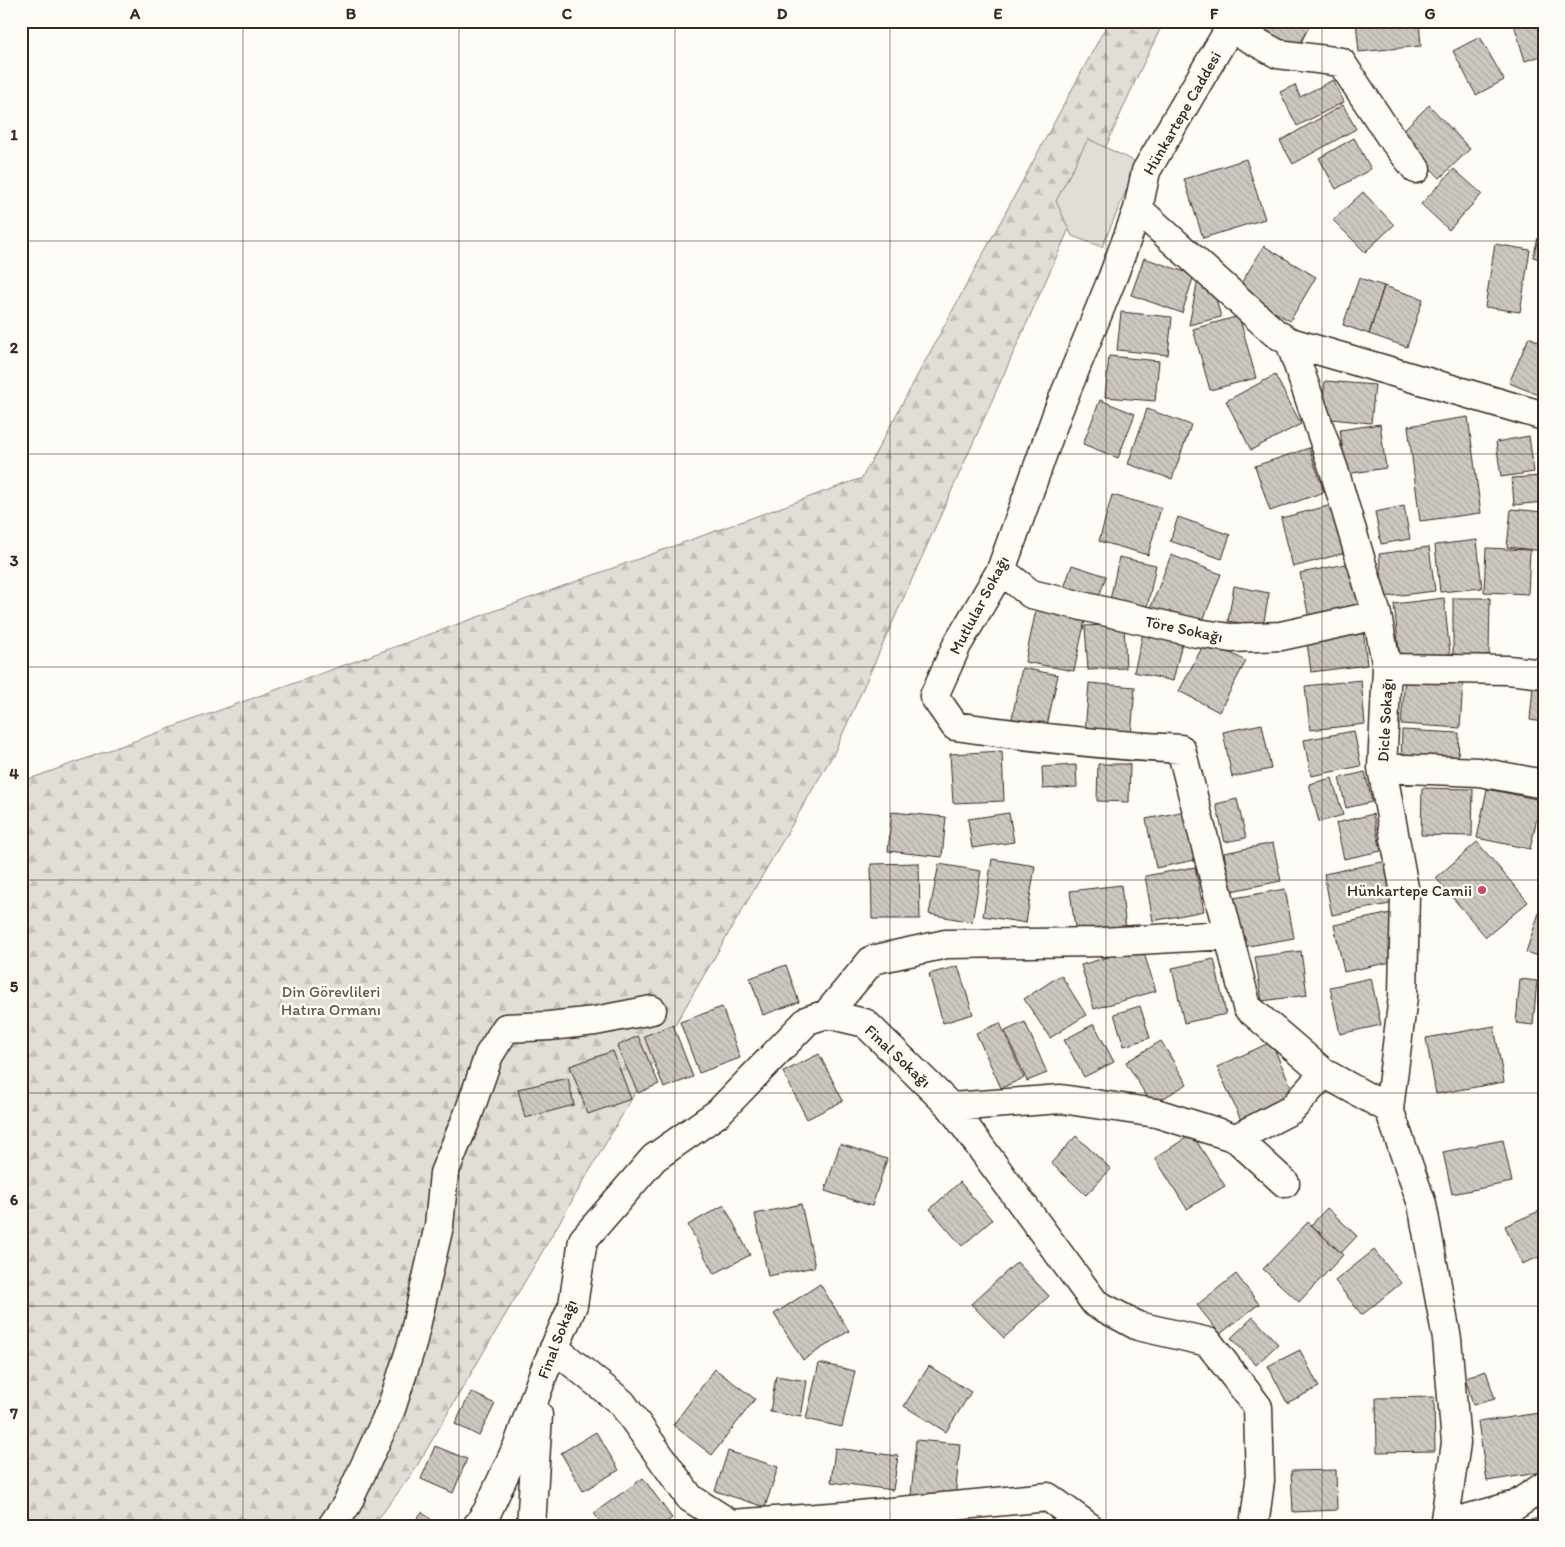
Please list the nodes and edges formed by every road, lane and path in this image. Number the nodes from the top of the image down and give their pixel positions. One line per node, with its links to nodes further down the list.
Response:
1 (1232, 25): 2 (street); 3 (street, Hünkartepe Caddesi)
2 (1416, 170)
3 (1138, 209): 4 (street); 6 (street, Mutlular Sokağı)
4 (1290, 342): 5 (street); 7 (street, Dicle Sokağı)
5 (1544, 416)
6 (1001, 570): 7 (street, Töre Sokağı); 12 (street, Mutlular Sokağı)
7 (1377, 615): 8 (street, Dicle Sokağı)
8 (1387, 668): 9 (street); 10 (street, Dicle Sokağı)
9 (1544, 674)
10 (1382, 768): 11 (street); 17 (street, Dicle Sokağı)
11 (1544, 784)
12 (1228, 934): 14 (street); 15 (street)
13 (652, 1010): 28 (street)
14 (827, 1014): 16 (street, Final Sokağı); 20 (street, Final Sokağı)
15 (1324, 1073): 17 (street); 18 (street)
16 (951, 1107): 18 (street); 32 (street, Final Sokağı)
17 (1389, 1109): 26 (street)
18 (1236, 1138): 19 (street)
19 (1285, 1183)
20 (554, 1348): 21 (street, Final Sokağı); 31 (street)
21 (539, 1385): 29 (street, Final Sokağı); 30 (street)
22 (21, 1395): 23 (path)
23 (21, 1438)
24 (1544, 1486): 26 (street)
25 (21, 1505): 27 (path)
26 (1444, 1525)
27 (26, 1526)
28 (332, 1526)
29 (477, 1526)
30 (531, 1526)
31 (1088, 1526)
32 (1254, 1526)

